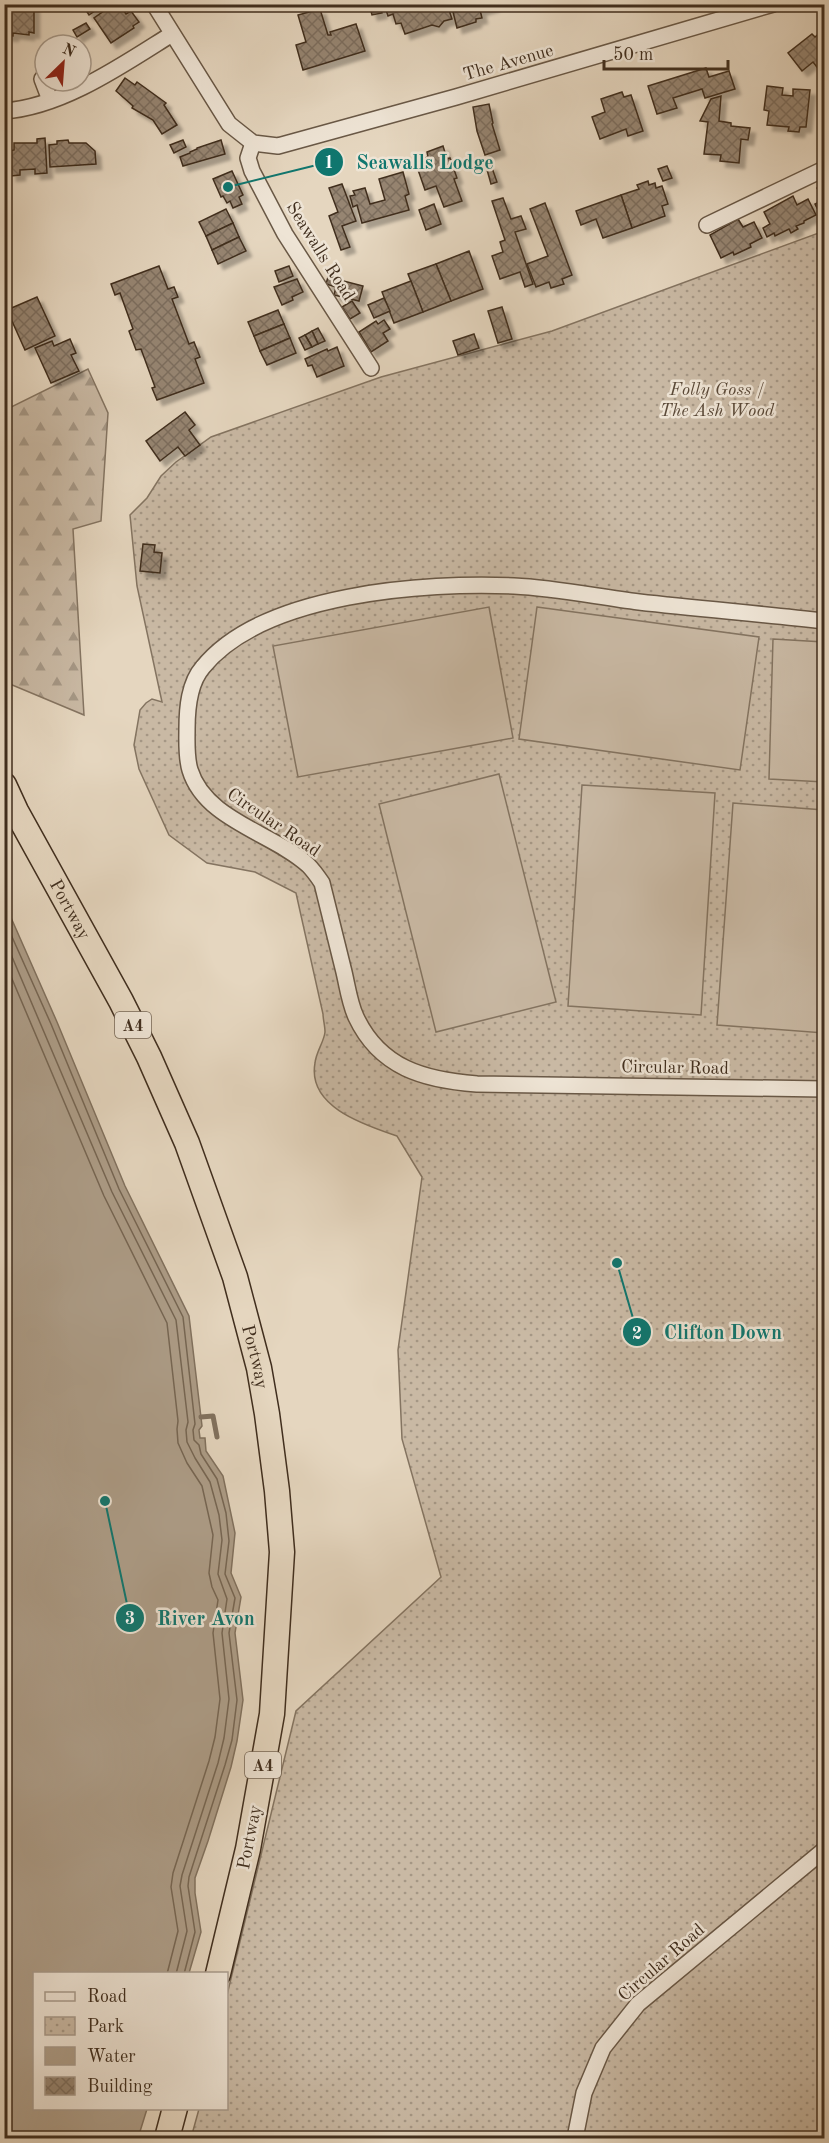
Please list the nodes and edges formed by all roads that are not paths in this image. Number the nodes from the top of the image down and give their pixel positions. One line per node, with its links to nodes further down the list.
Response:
1 (154, 4): 3 (street)
2 (773, 4): 7 (street, The Avenue)
3 (172, 34): 5 (street); 7 (street)
4 (47, 93): 5 (street)
5 (50, 100): 6 (street)
6 (4, 111)
7 (253, 142): 10 (street, Seawalls Road)
8 (825, 169): 9 (street)
9 (707, 225)
10 (371, 368)
11 (825, 621): 13 (street, Circular Road)
12 (4, 786): 15 (highway, Portway / A4)
13 (825, 1089)
14 (825, 1850): 18 (street, Circular Road)
15 (218, 1972)
16 (175, 2110): 17 (highway)
17 (167, 2139)
18 (575, 2139)

